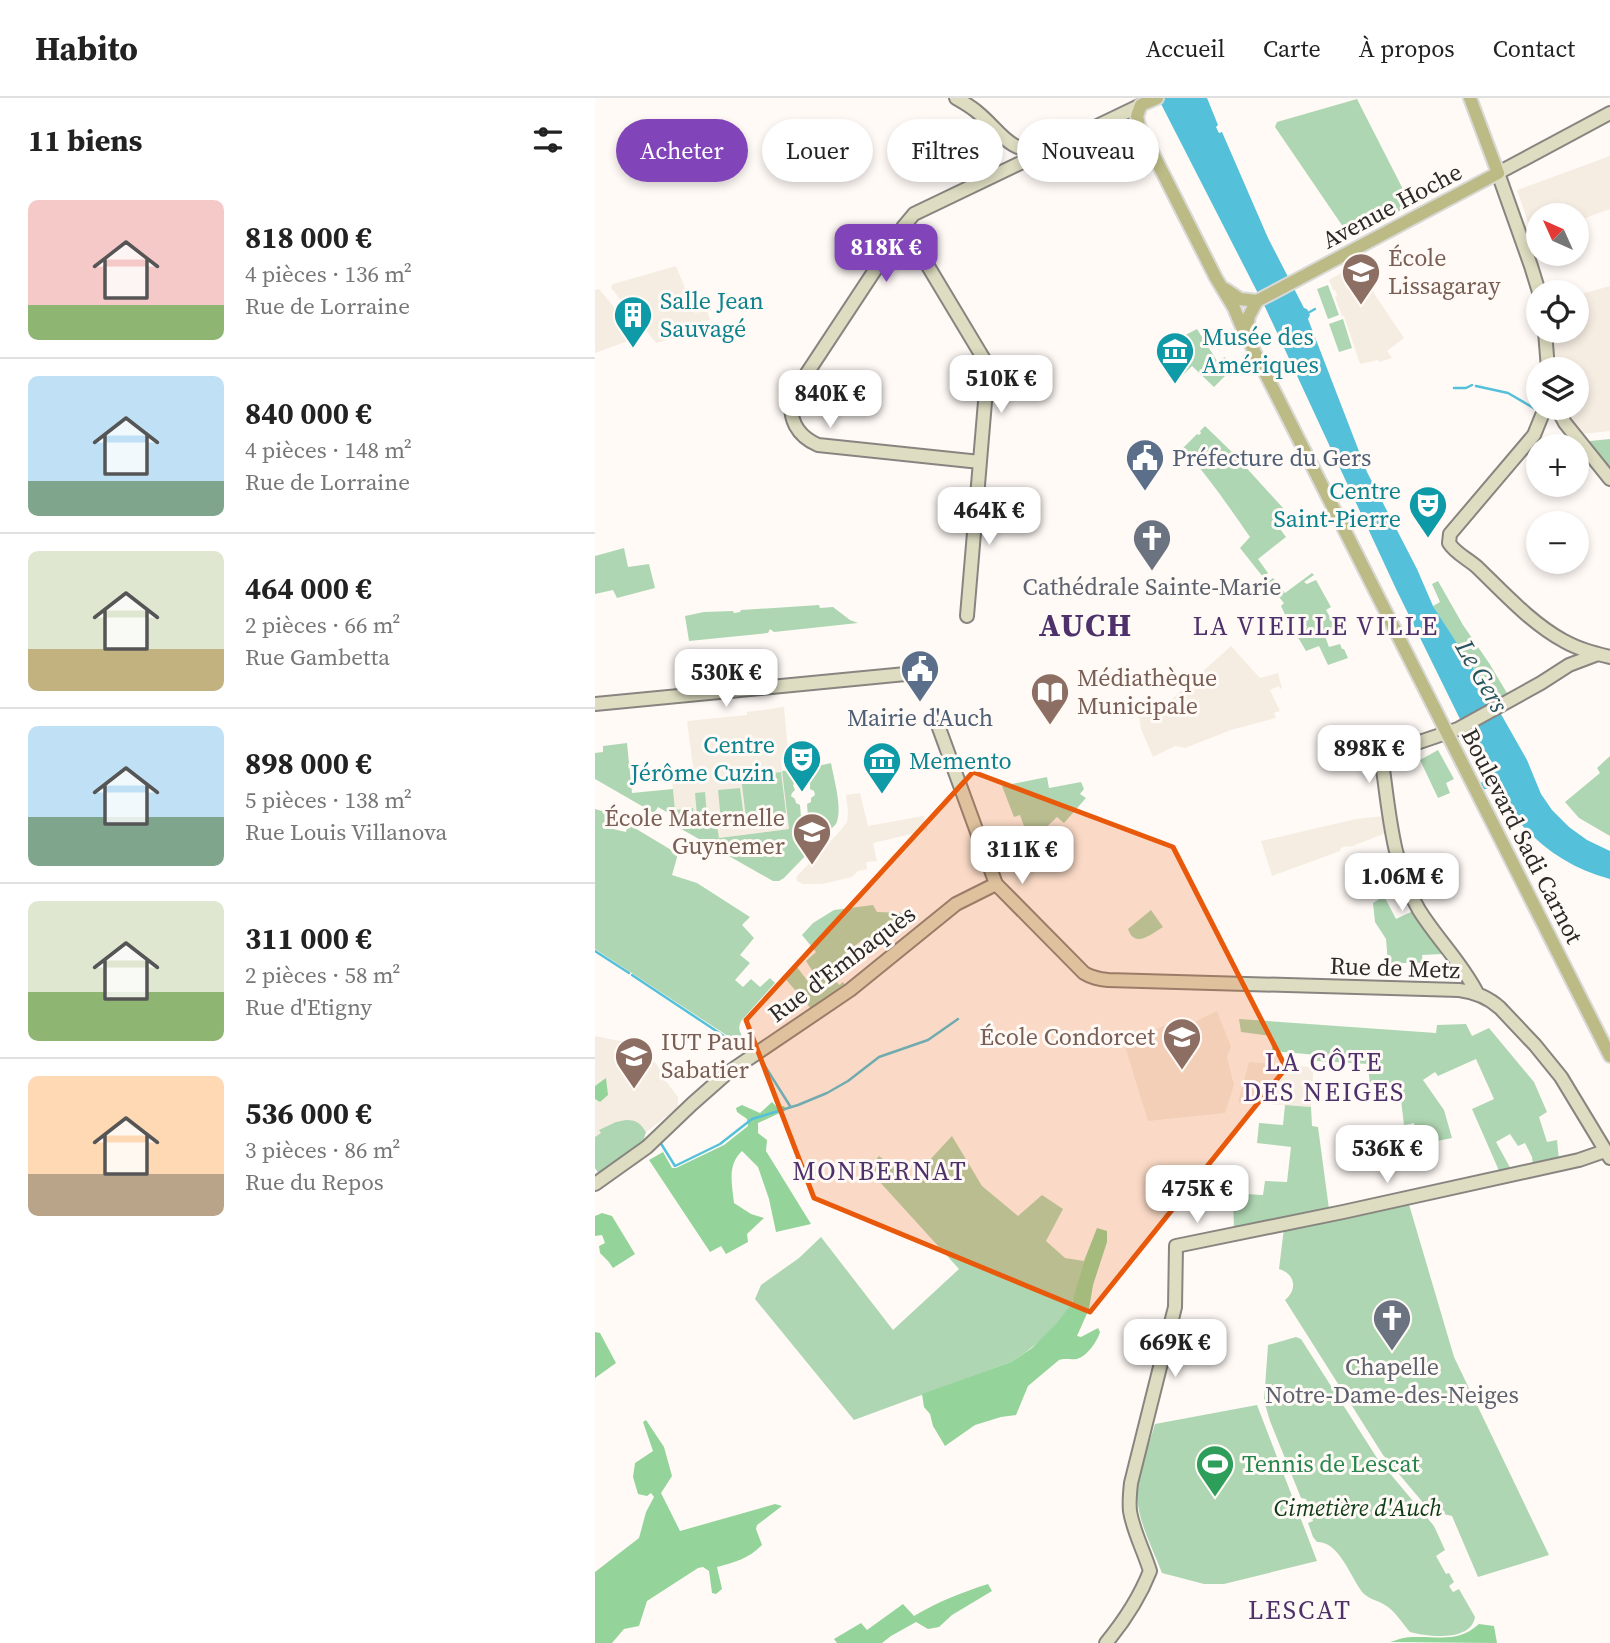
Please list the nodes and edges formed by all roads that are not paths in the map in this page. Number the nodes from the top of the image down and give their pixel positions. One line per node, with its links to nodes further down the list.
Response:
1 (957, 98): 9 (main road)
2 (1157, 98): 4 (main road)
3 (1470, 98): 15 (main road)
4 (1141, 105): 6 (main road); 8 (main road)
5 (1610, 113): 15 (main road)
6 (1114, 118): 7 (main road)
7 (1128, 119)
8 (1138, 119)
9 (1009, 143): 10 (main road); 11 (main road); 14 (main road)
10 (1017, 147)
11 (1017, 159)
12 (1017, 164): 14 (main road)
13 (1159, 165): 18 (main road, Boulevard Sadi Carnot)
14 (1003, 170)
15 (1498, 173): 19 (main road); 20 (main road, Avenue Hoche)
16 (977, 182): 17 (main road)
17 (904, 226): 26 (main road); 26 (main road)
18 (1216, 278): 20 (main road, Boulevard Sadi Carnot); 21 (main road, Boulevard Sadi Carnot)
19 (1535, 280)
20 (1257, 301): 21 (main road)
21 (1246, 335): 36 (main road, Boulevard Sadi Carnot)
22 (1563, 420): 23 (main road)
23 (1565, 423): 24 (main road); 27 (main road)
24 (1535, 434)
25 (1526, 444): 29 (main road)
26 (980, 462): 28 (main road)
27 (1610, 479)
28 (967, 616)
29 (1569, 647): 30 (main road); 31 (main road); 32 (main road)
30 (1604, 655): 31 (main road)
31 (1582, 660): 32 (main road)
32 (1569, 665): 36 (main road)
33 (916, 673): 34 (main road)
34 (595, 705)
35 (939, 728): 37 (main road)
36 (1452, 731): 38 (main road); 39 (main road, Boulevard Sadi Carnot)
37 (996, 884): 38 (main road, Rue de Metz); 41 (main road, Rue d'Embaquès)
38 (1477, 993): 40 (main road, Rue de Metz)
39 (1610, 1056)
40 (1608, 1154): 42 (main road)
41 (595, 1184)
42 (1106, 1643)

